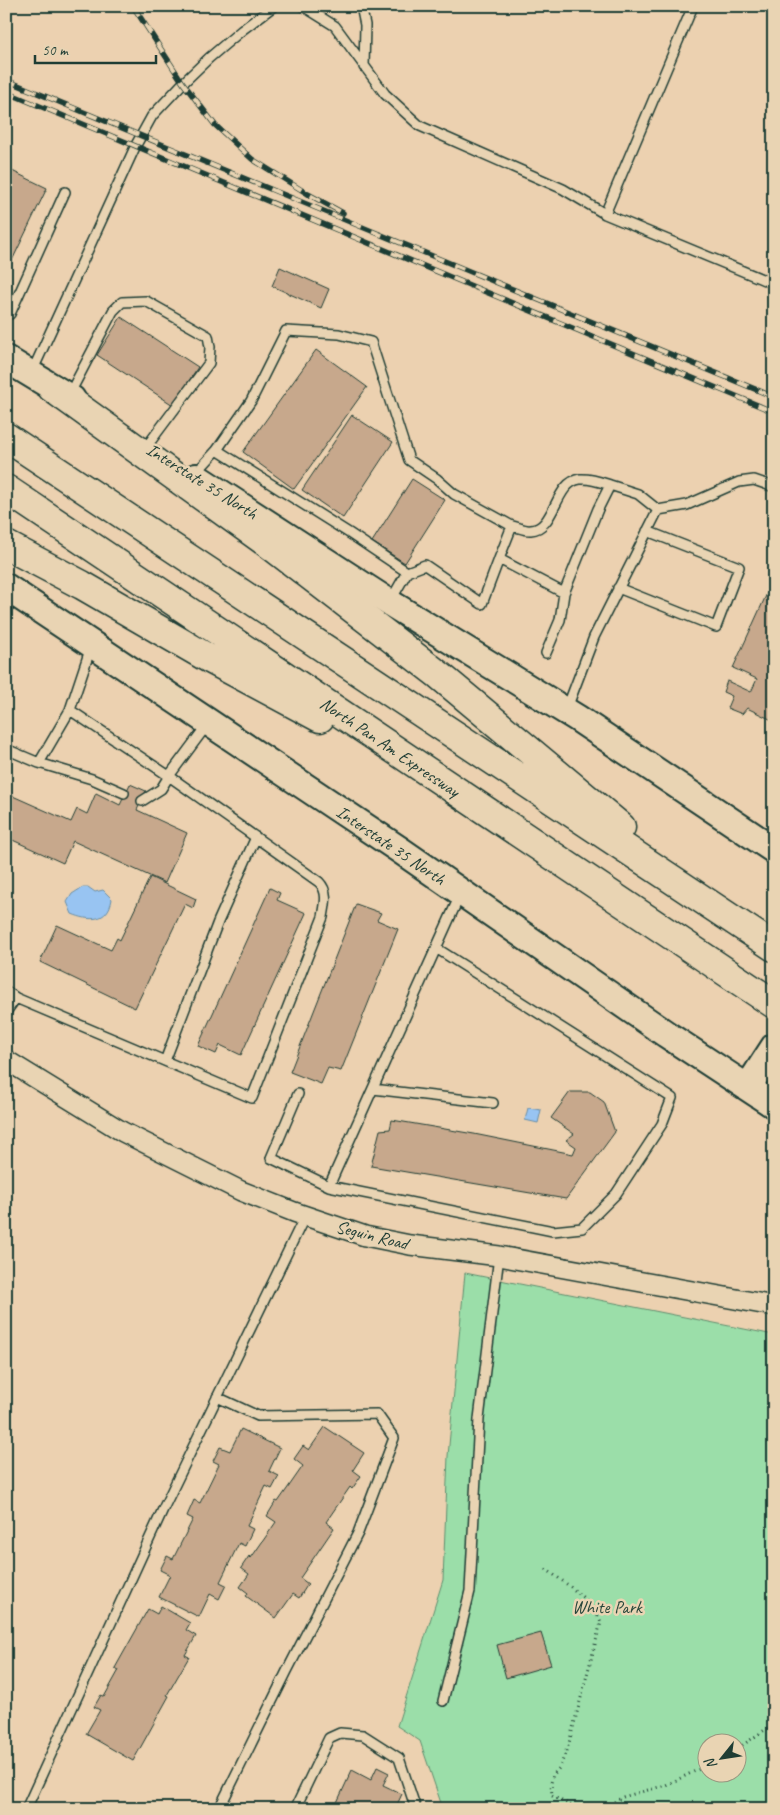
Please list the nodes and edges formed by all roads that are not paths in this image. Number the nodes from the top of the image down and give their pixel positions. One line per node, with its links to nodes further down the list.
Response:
1 (274, 6): 11 (lane)
2 (303, 6): 5 (lane)
3 (361, 6): 5 (lane)
4 (693, 6): 7 (lane)
5 (364, 67): 7 (lane)
6 (65, 192): 9 (lane)
7 (605, 214): 8 (lane)
8 (774, 284)
9 (6, 312)
10 (6, 359): 11 (main road, Interstate 35 North)
11 (50, 386): 13 (main road, Interstate 35 North); 13 (lane); 43 (highway)
12 (6, 437): 43 (highway)
13 (147, 446): 15 (main road, Interstate 35 North)
14 (217, 450): 15 (lane); 20 (lane); 24 (lane)
15 (194, 476): 28 (main road, Interstate 35 North)
16 (610, 485): 19 (lane); 20 (lane); 27 (lane)
17 (774, 487): 19 (lane)
18 (6, 489): 35 (highway, North Pan Am Expressway)
19 (658, 510): 21 (lane)
20 (512, 526): 23 (lane)
21 (647, 531): 26 (lane); 26 (lane)
22 (6, 545): 35 (highway)
23 (499, 559): 24 (lane); 27 (lane)
24 (407, 572): 28 (lane)
25 (6, 588): 29 (main road, Interstate 35 North)
26 (618, 588): 32 (lane)
27 (564, 593): 30 (lane)
28 (390, 603): 32 (main road, Interstate 35 North)
29 (92, 644): 31 (lane); 33 (main road, Interstate 35 North)
30 (546, 653)
31 (70, 710): 36 (lane); 37 (lane)
32 (566, 711): 41 (main road, Interstate 35 North)
33 (209, 722): 37 (lane); 42 (main road, Interstate 35 North)
34 (6, 749): 36 (lane)
35 (396, 751): 48 (highway, North Pan Am Expressway)
36 (39, 763): 38 (lane)
37 (169, 776): 39 (lane); 40 (lane)
38 (124, 793)
39 (142, 800)
40 (256, 837): 52 (lane); 52 (lane)
41 (774, 850)
42 (462, 892): 44 (lane); 53 (main road, Interstate 35 North)
43 (733, 920): 45 (highway)
44 (436, 948): 54 (lane); 58 (lane)
45 (774, 948)
46 (6, 991): 47 (lane)
47 (16, 998): 49 (lane); 52 (lane)
48 (774, 1004)
49 (6, 1012)
50 (774, 1047): 53 (main road)
51 (6, 1060): 59 (street, Seguin Road)
52 (165, 1061)
53 (748, 1087): 57 (main road, Interstate 35 North)
54 (373, 1089): 56 (lane); 58 (lane)
55 (298, 1094): 58 (lane)
56 (493, 1103)
57 (774, 1105)
58 (329, 1186)
59 (305, 1216): 60 (street, Seguin Road); 62 (lane)
60 (499, 1256): 61 (street, Seguin Road); 63 (lane)
61 (774, 1306)
62 (217, 1397): 64 (lane); 65 (lane)
63 (443, 1701)
64 (26, 1809)
65 (219, 1809)
66 (295, 1809): 67 (lane)
67 (416, 1809)

